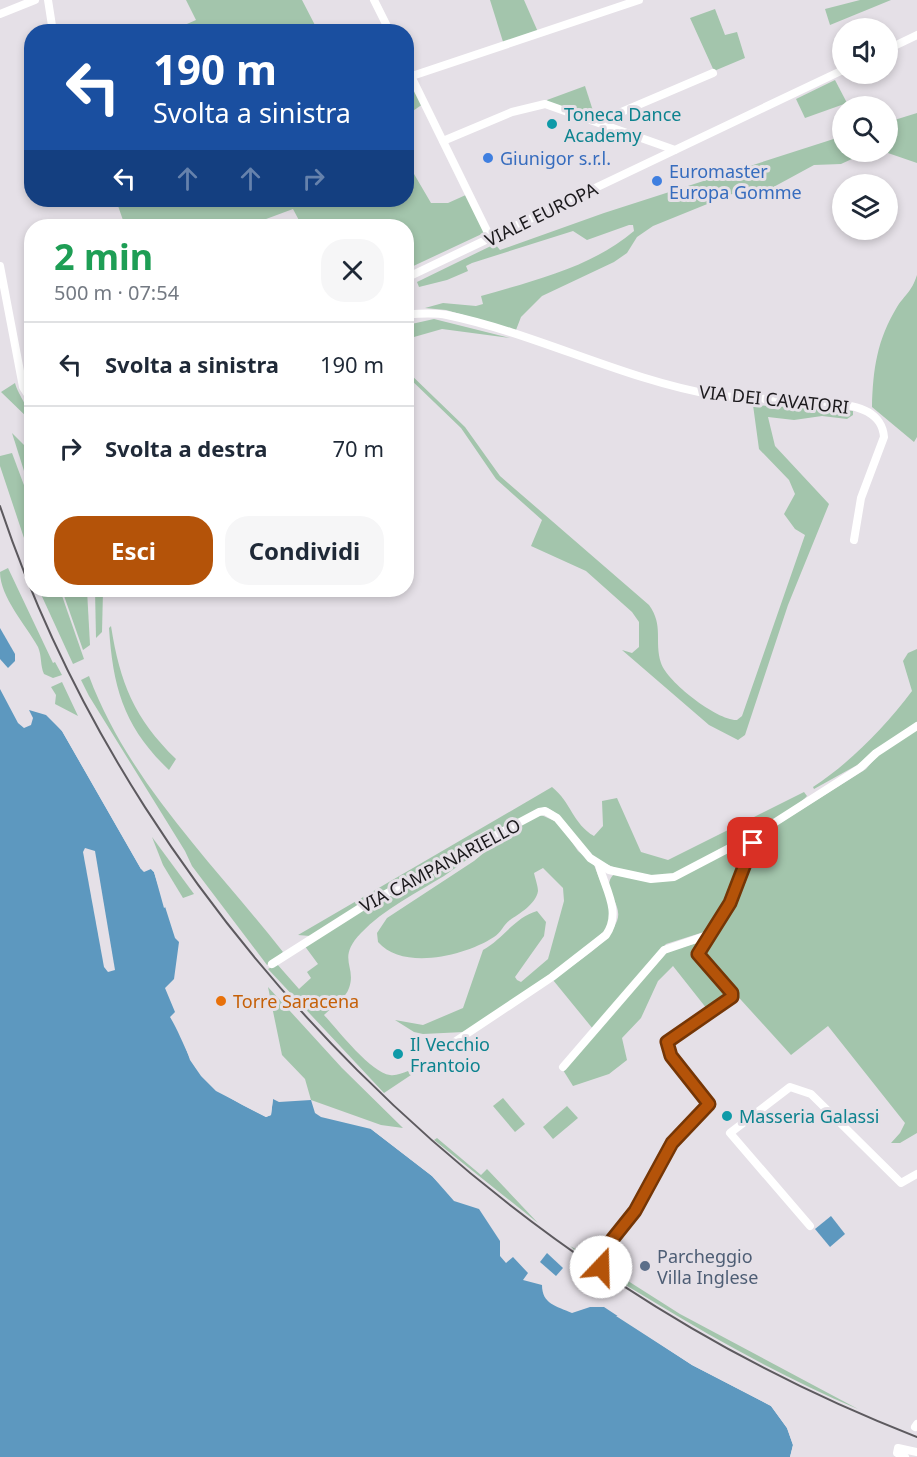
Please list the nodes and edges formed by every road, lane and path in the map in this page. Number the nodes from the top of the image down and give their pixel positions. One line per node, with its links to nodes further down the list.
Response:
1 (35, 0): 5 (street)
2 (48, 0): 6 (street)
3 (375, 0): 7 (street)
4 (639, 0): 11 (street)
5 (0, 14)
6 (52, 24)
7 (386, 24)
8 (917, 35): 9 (street)
9 (898, 44)
10 (713, 73): 14 (street)
11 (414, 75)
12 (832, 75): 16 (street, VIALE EUROPA)
13 (414, 80): 15 (street)
14 (598, 122): 15 (street); 16 (street)
15 (443, 141): 17 (street)
16 (675, 150): 17 (street, VIALE EUROPA)
17 (491, 239): 19 (street, VIALE EUROPA)
18 (0, 266): 21 (street)
19 (414, 274)
20 (414, 314): 22 (street, VIA DEI CAVATORI)
21 (24, 389)
22 (854, 540)
23 (917, 726): 24 (street, VIA CAMPANARIELLO)
24 (760, 832): 25 (street, VIA CAMPANARIELLO); 26 (street)
25 (599, 865): 27 (street, VIA CAMPANARIELLO); 28 (street, VIA CAMPANARIELLO)
26 (709, 935): 29 (street); 32 (street)
27 (272, 964)
28 (450, 1045)
29 (563, 1067)
30 (917, 1174): 31 (street)
31 (810, 1226)
32 (601, 1267)
33 (917, 1452): 34 (street)
34 (905, 1457)

